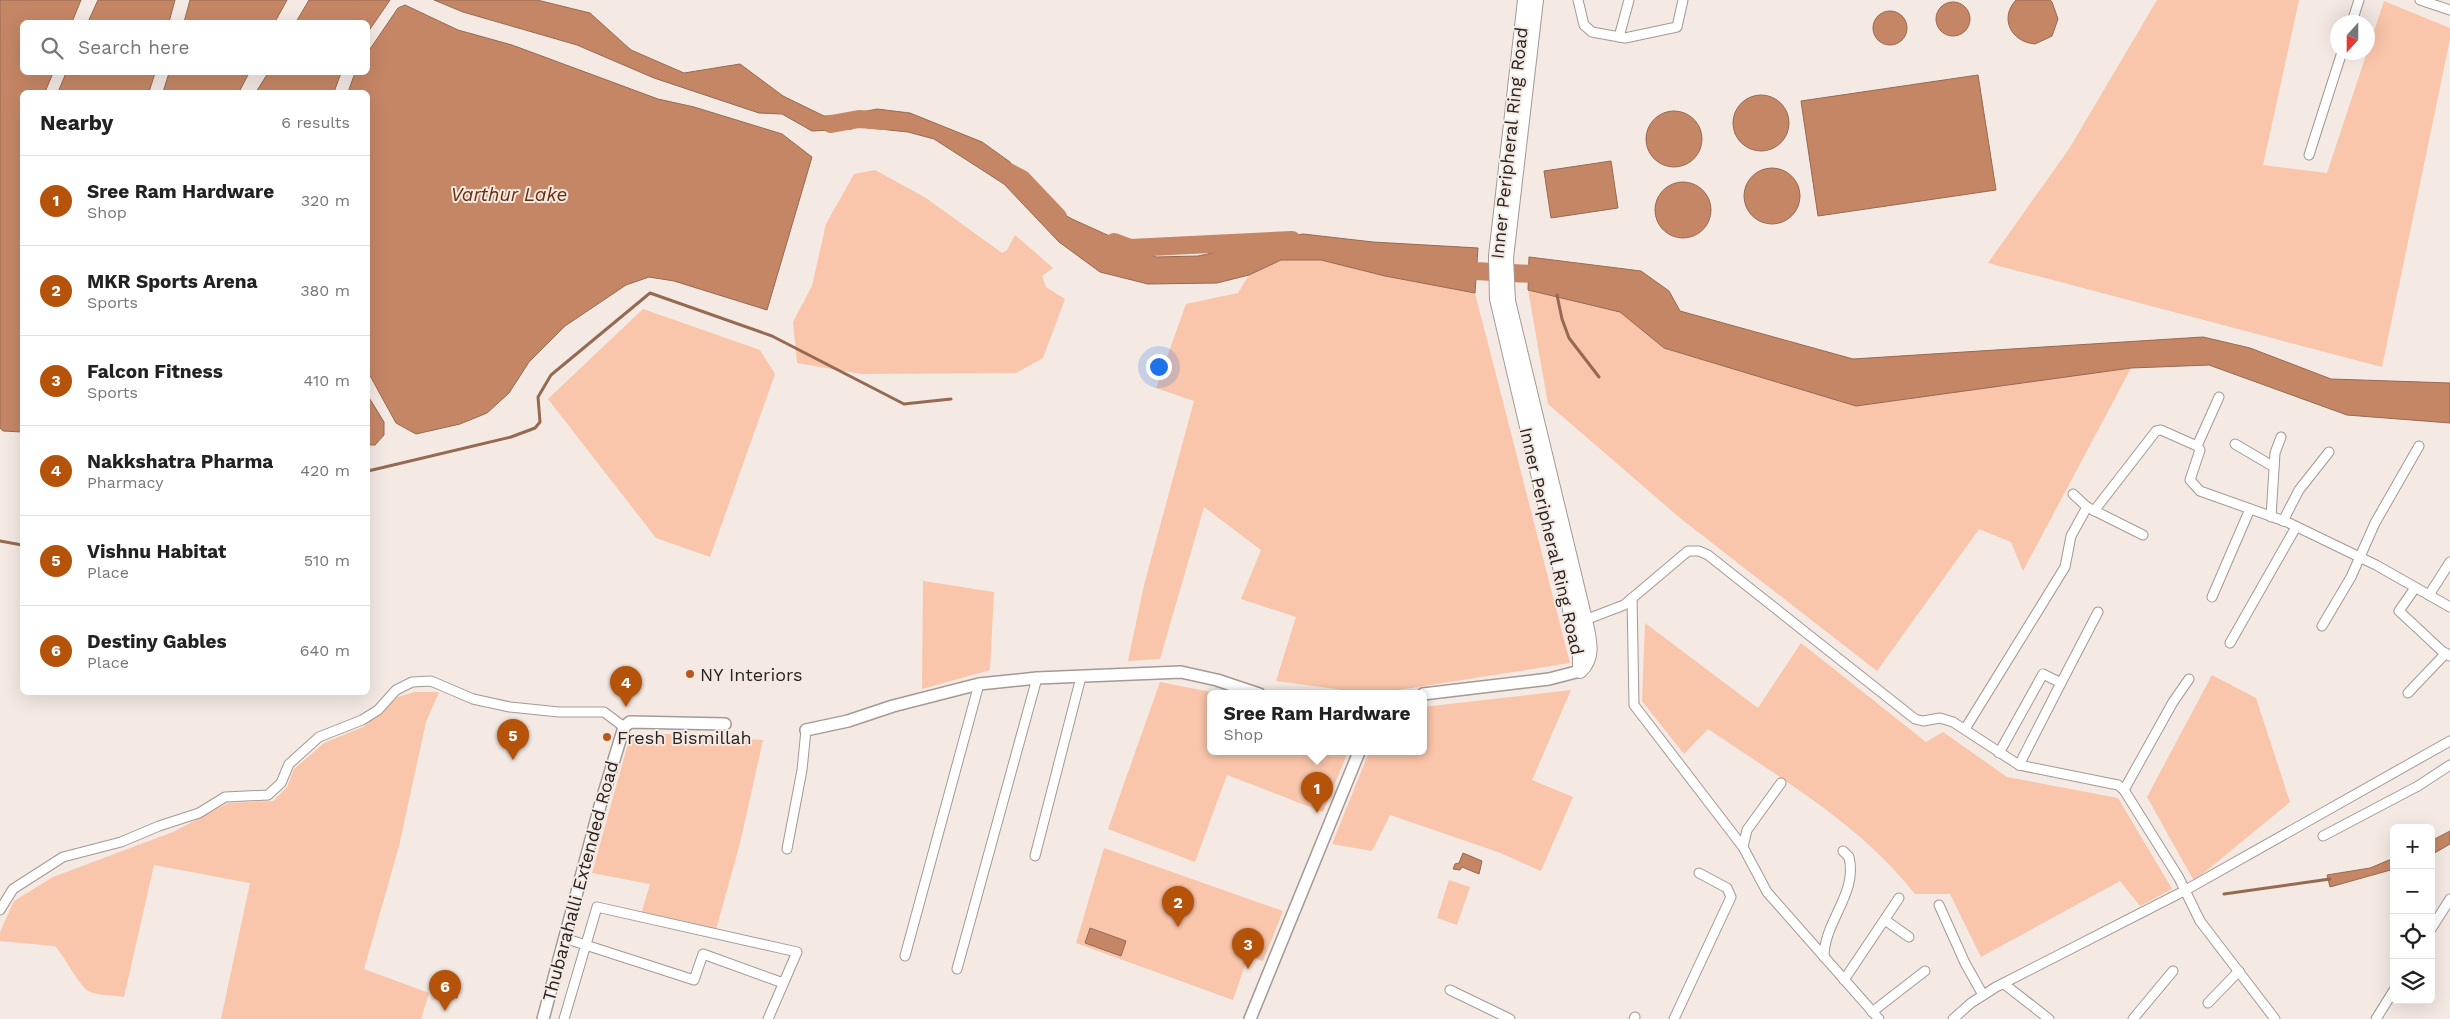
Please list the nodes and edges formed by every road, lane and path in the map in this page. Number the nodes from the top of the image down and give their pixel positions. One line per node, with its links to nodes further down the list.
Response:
1 (1525, 0): 13 (main road, Inner Peripheral Ring Road)
2 (1536, 0): 13 (main road, Inner Peripheral Ring Road)
3 (1578, 0): 10 (street)
4 (1629, 0): 10 (street)
5 (1683, 0): 10 (street)
6 (2359, 0): 9 (street)
7 (2422, 0): 8 (street)
8 (2450, 10)
9 (2354, 15)
10 (1619, 37)
11 (2339, 60): 12 (street)
12 (2309, 155)
13 (1501, 257): 14 (main road, Inner Peripheral Ring Road)
14 (1502, 300): 37 (main road, Inner Peripheral Ring Road); 40 (main road, Inner Peripheral Ring Road)
15 (2219, 397): 18 (street)
16 (2281, 437): 21 (street)
17 (2235, 444): 21 (street)
18 (2197, 446): 23 (street); 24 (street)
19 (2419, 446): 29 (street)
20 (2328, 452): 26 (street)
21 (2274, 467): 25 (street)
22 (2073, 494): 23 (street)
23 (2090, 509): 28 (street); 54 (street)
24 (2250, 509): 25 (street); 33 (street)
25 (2271, 517): 26 (street)
26 (2283, 521): 27 (street)
27 (2296, 527): 29 (street); 39 (street)
28 (2143, 535)
29 (2359, 557): 31 (street); 38 (street)
30 (2450, 562): 32 (street)
31 (2416, 588): 32 (street); 41 (street)
32 (2429, 596): 35 (street)
33 (2212, 597)
34 (1632, 598): 37 (street); 54 (street); 63 (street)
35 (2450, 608)
36 (2098, 612): 46 (street)
37 (1586, 620): 40 (main road, Inner Peripheral Ring Road)
38 (2322, 626)
39 (2230, 643)
40 (1585, 651): 42 (main road, Inner Peripheral Ring Road)
41 (2448, 655): 49 (street)
42 (1580, 671): 50 (street)
43 (1081, 677): 44 (street); 48 (street); 66 (street)
44 (1037, 678): 47 (street); 80 (street)
45 (2189, 679): 61 (street)
46 (2061, 683): 56 (street); 58 (street)
47 (979, 684): 53 (street); 78 (street)
48 (1247, 690)
49 (2408, 693)
50 (1427, 694)
51 (725, 724): 52 (street)
52 (624, 727): 72 (street); 76 (street, Thubarahalli Extended Road)
53 (806, 730): 64 (street)
54 (1965, 730): 56 (street)
55 (2450, 741): 68 (street)
56 (1999, 753): 58 (street)
57 (1358, 755): 95 (street)
58 (2019, 765): 61 (street)
59 (2450, 765): 62 (street)
60 (1781, 783): 63 (street)
61 (2124, 790): 68 (street)
62 (2323, 836)
63 (1743, 847): 79 (street)
64 (786, 849)
65 (1843, 851): 79 (street)
66 (1035, 856)
67 (1699, 873): 97 (street)
68 (2184, 891): 82 (street); 86 (street)
69 (1900, 898): 73 (street)
70 (2450, 899): 74 (street)
71 (1939, 904): 88 (street)
72 (0, 910)
73 (1885, 920): 75 (street); 84 (street)
74 (2435, 923)
75 (1909, 937)
76 (564, 938): 77 (street); 92 (street, Thubarahalli Extended Road)
77 (586, 945): 85 (street); 85 (street); 93 (street)
78 (905, 956)
79 (1824, 957): 84 (street)
80 (957, 969)
81 (2173, 971): 101 (street)
82 (2238, 971): 90 (street); 102 (street)
83 (1926, 972): 91 (street)
84 (1844, 980): 91 (street)
85 (783, 983): 94 (street)
86 (2004, 984): 88 (street); 100 (street)
87 (1450, 990): 96 (street)
88 (1983, 995): 99 (street)
89 (2390, 996): 103 (street)
90 (2208, 1003)
91 (1872, 1012): 98 (street)
92 (543, 1019)
93 (564, 1019)
94 (768, 1019)
95 (1250, 1019)
96 (1510, 1019)
97 (1674, 1019)
98 (1879, 1019)
99 (1953, 1019)
100 (2049, 1019)
101 (2133, 1019)
102 (2275, 1019)
103 (2376, 1019)

